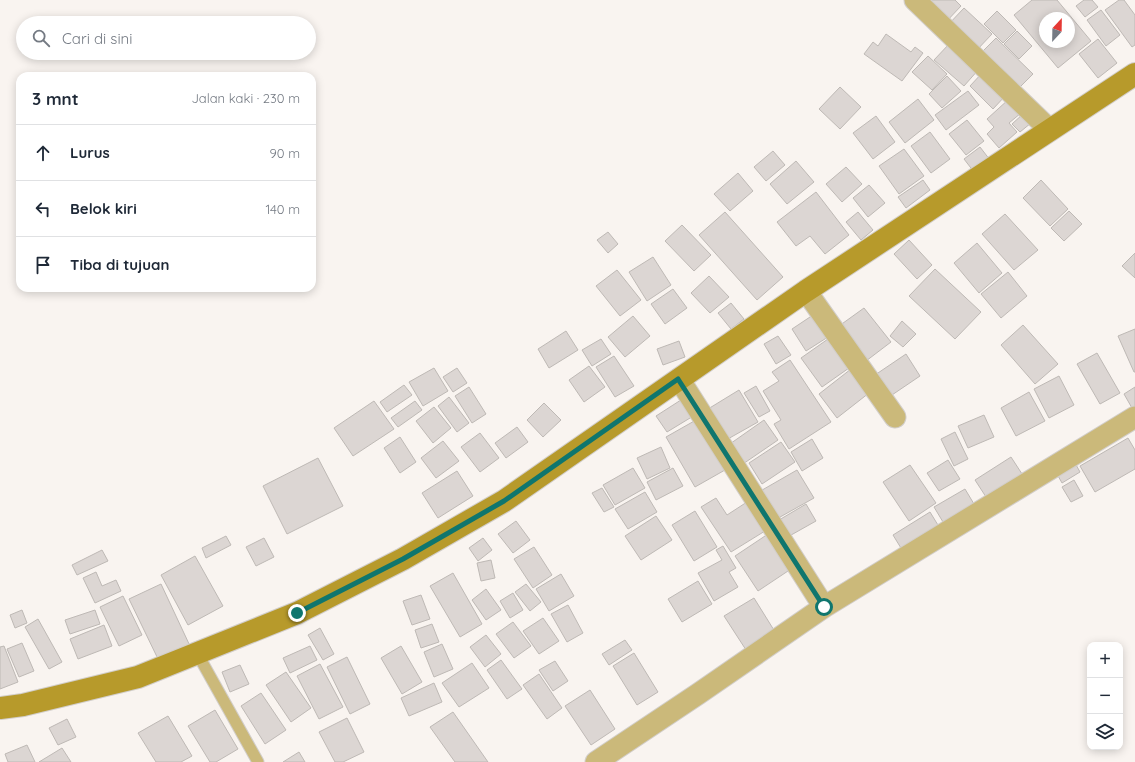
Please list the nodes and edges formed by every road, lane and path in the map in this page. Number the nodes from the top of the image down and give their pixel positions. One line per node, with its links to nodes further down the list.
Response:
1 (915, 0): 3 (street)
2 (1135, 74): 3 (main road)
3 (1050, 130): 4 (main road)
4 (806, 291): 5 (main road); 6 (street)
5 (678, 379): 8 (street); 9 (main road)
6 (895, 417)
7 (1135, 417): 8 (street)
8 (824, 607): 12 (street)
9 (197, 653): 10 (main road); 11 (lane)
10 (0, 708)
11 (258, 762)
12 (596, 762)

